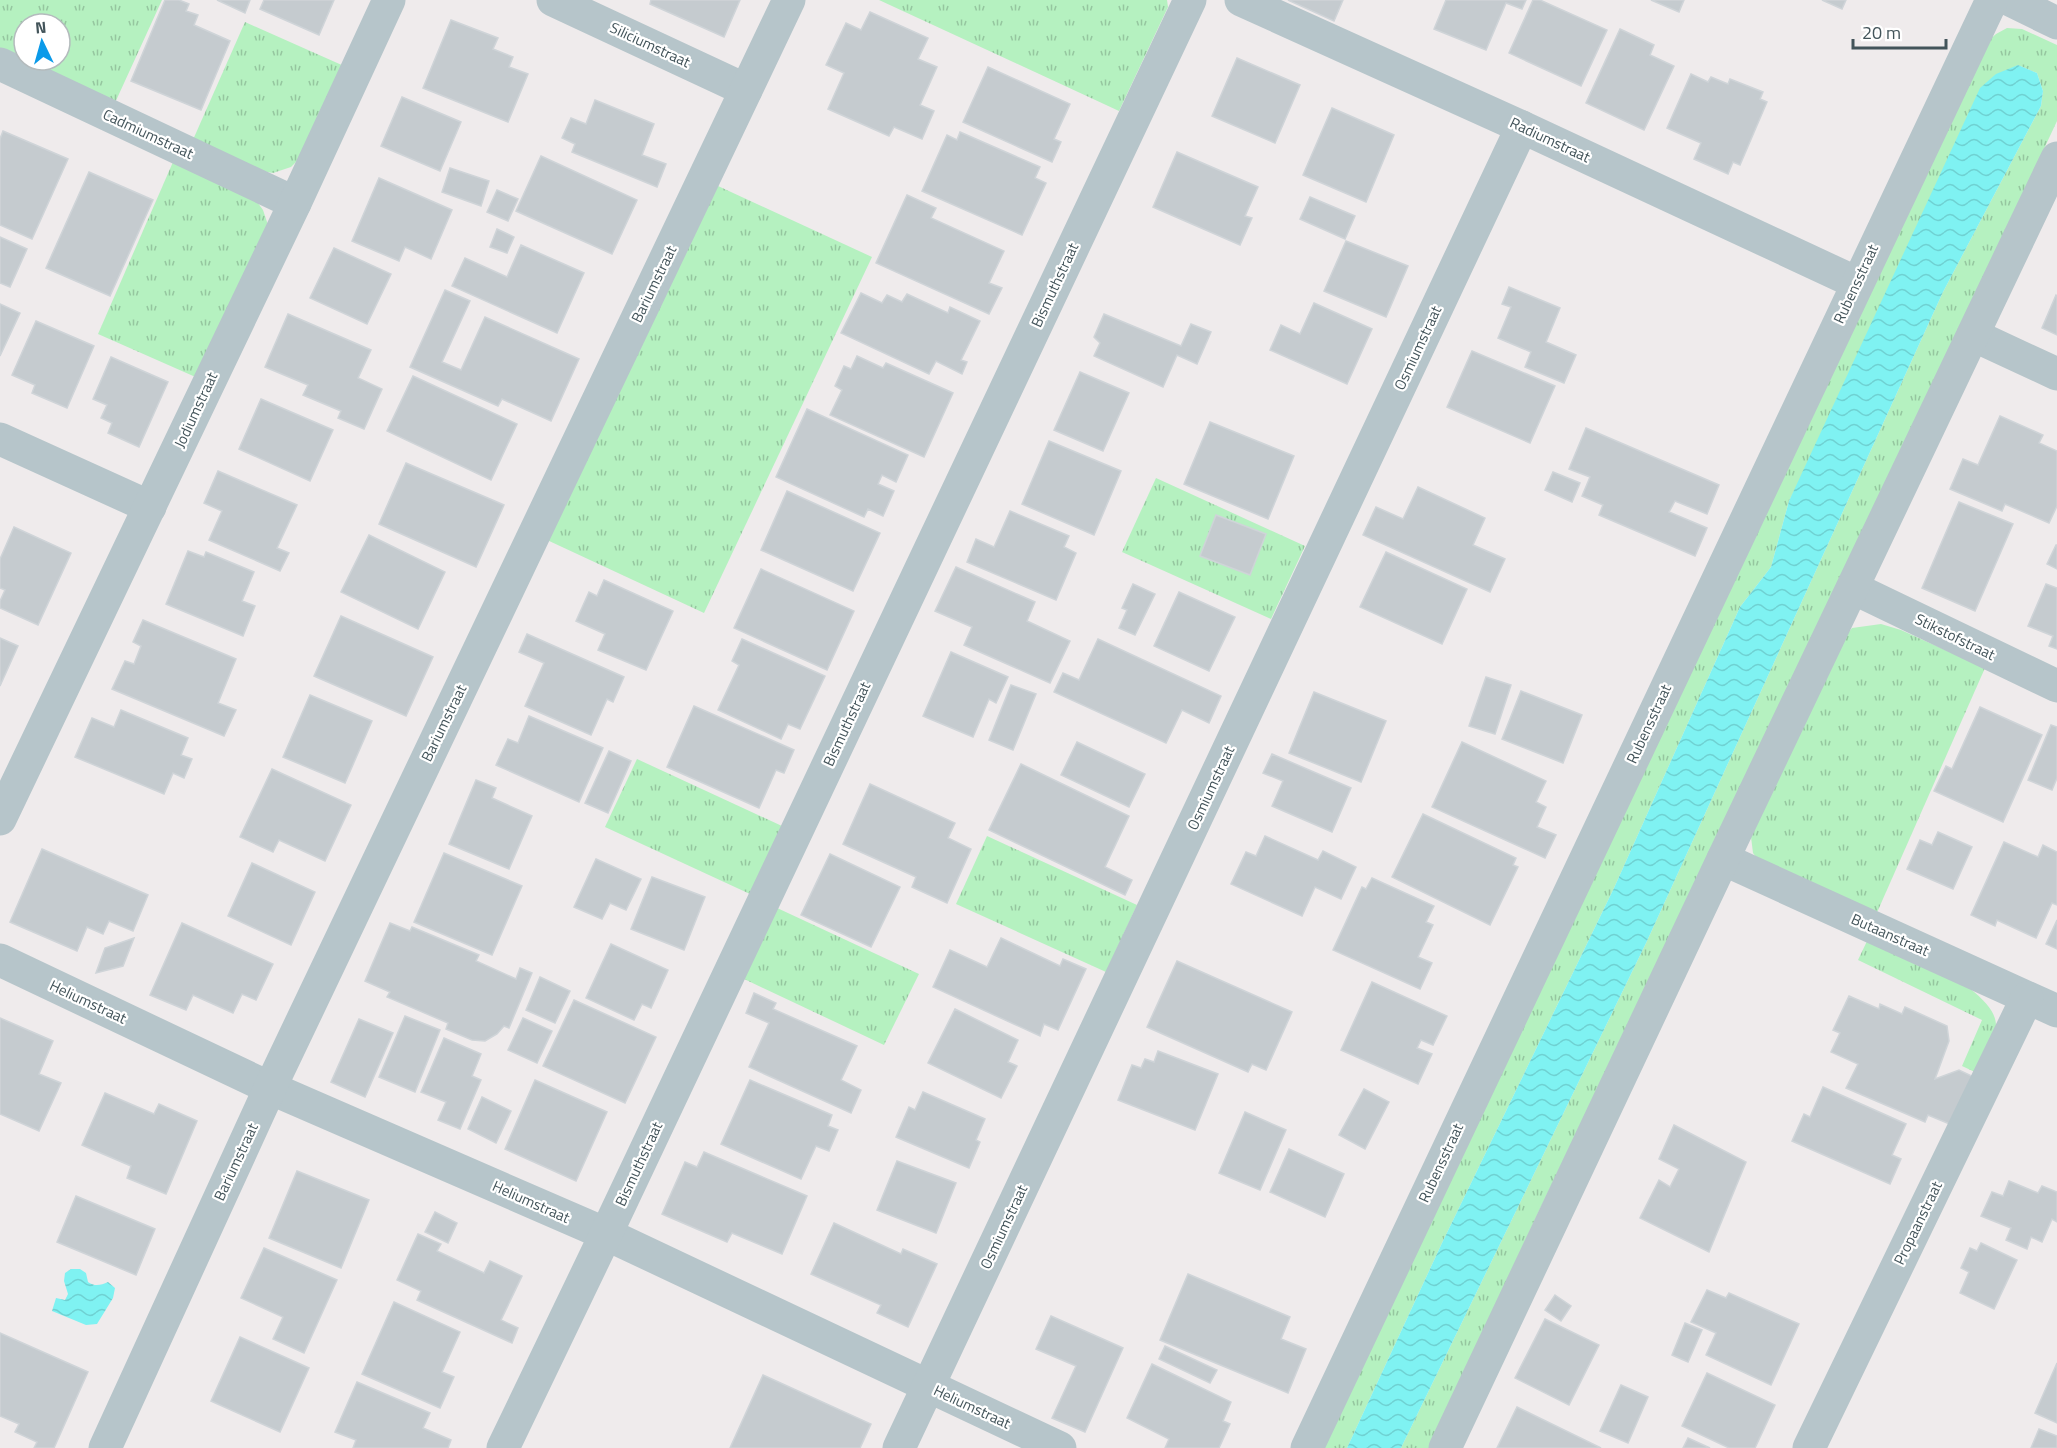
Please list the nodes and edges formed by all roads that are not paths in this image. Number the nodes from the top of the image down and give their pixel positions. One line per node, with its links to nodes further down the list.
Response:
1 (389, 0): 13 (street, Jodiumstraat)
2 (554, 0): 10 (street, Siliciumstraat)
3 (789, 0): 10 (street, Bariumstraat)
4 (1190, 0): 27 (street, Bismuthstraat)
5 (1241, 0): 11 (street, Radiumstraat)
6 (1992, 0): 14 (street, Rubensstraat)
7 (2010, 0): 8 (street)
8 (2057, 23)
9 (0, 64): 13 (street, Cadmiumstraat)
10 (746, 90): 26 (street, Bariumstraat)
11 (1522, 127): 14 (street, Radiumstraat); 28 (street, Osmiumstraat)
12 (2057, 158): 15 (street)
13 (295, 202): 18 (street, Jodiumstraat)
14 (1857, 283): 33 (street, Rubensstraat)
15 (1973, 335): 16 (street); 19 (street)
16 (2057, 374)
17 (0, 439): 18 (street)
18 (150, 507): 21 (street, Jodiumstraat)
19 (1853, 588): 20 (street, Stikstofstraat); 22 (street)
20 (2057, 686)
21 (0, 819)
22 (1723, 860): 24 (street, Butaanstraat); 34 (street)
23 (0, 960): 26 (street, Heliumstraat)
24 (2026, 998): 25 (street, Butaanstraat); 35 (street, Propaanstraat)
25 (2057, 1011)
26 (270, 1088): 27 (street, Heliumstraat); 29 (street, Bariumstraat)
27 (606, 1234): 28 (street, Heliumstraat); 30 (street, Bismuthstraat)
28 (929, 1387): 31 (street, Osmiumstraat); 32 (street, Heliumstraat)
29 (105, 1448)
30 (503, 1448)
31 (899, 1448)
32 (1060, 1448)
33 (1306, 1448)
34 (1445, 1448)
35 (1809, 1448)

